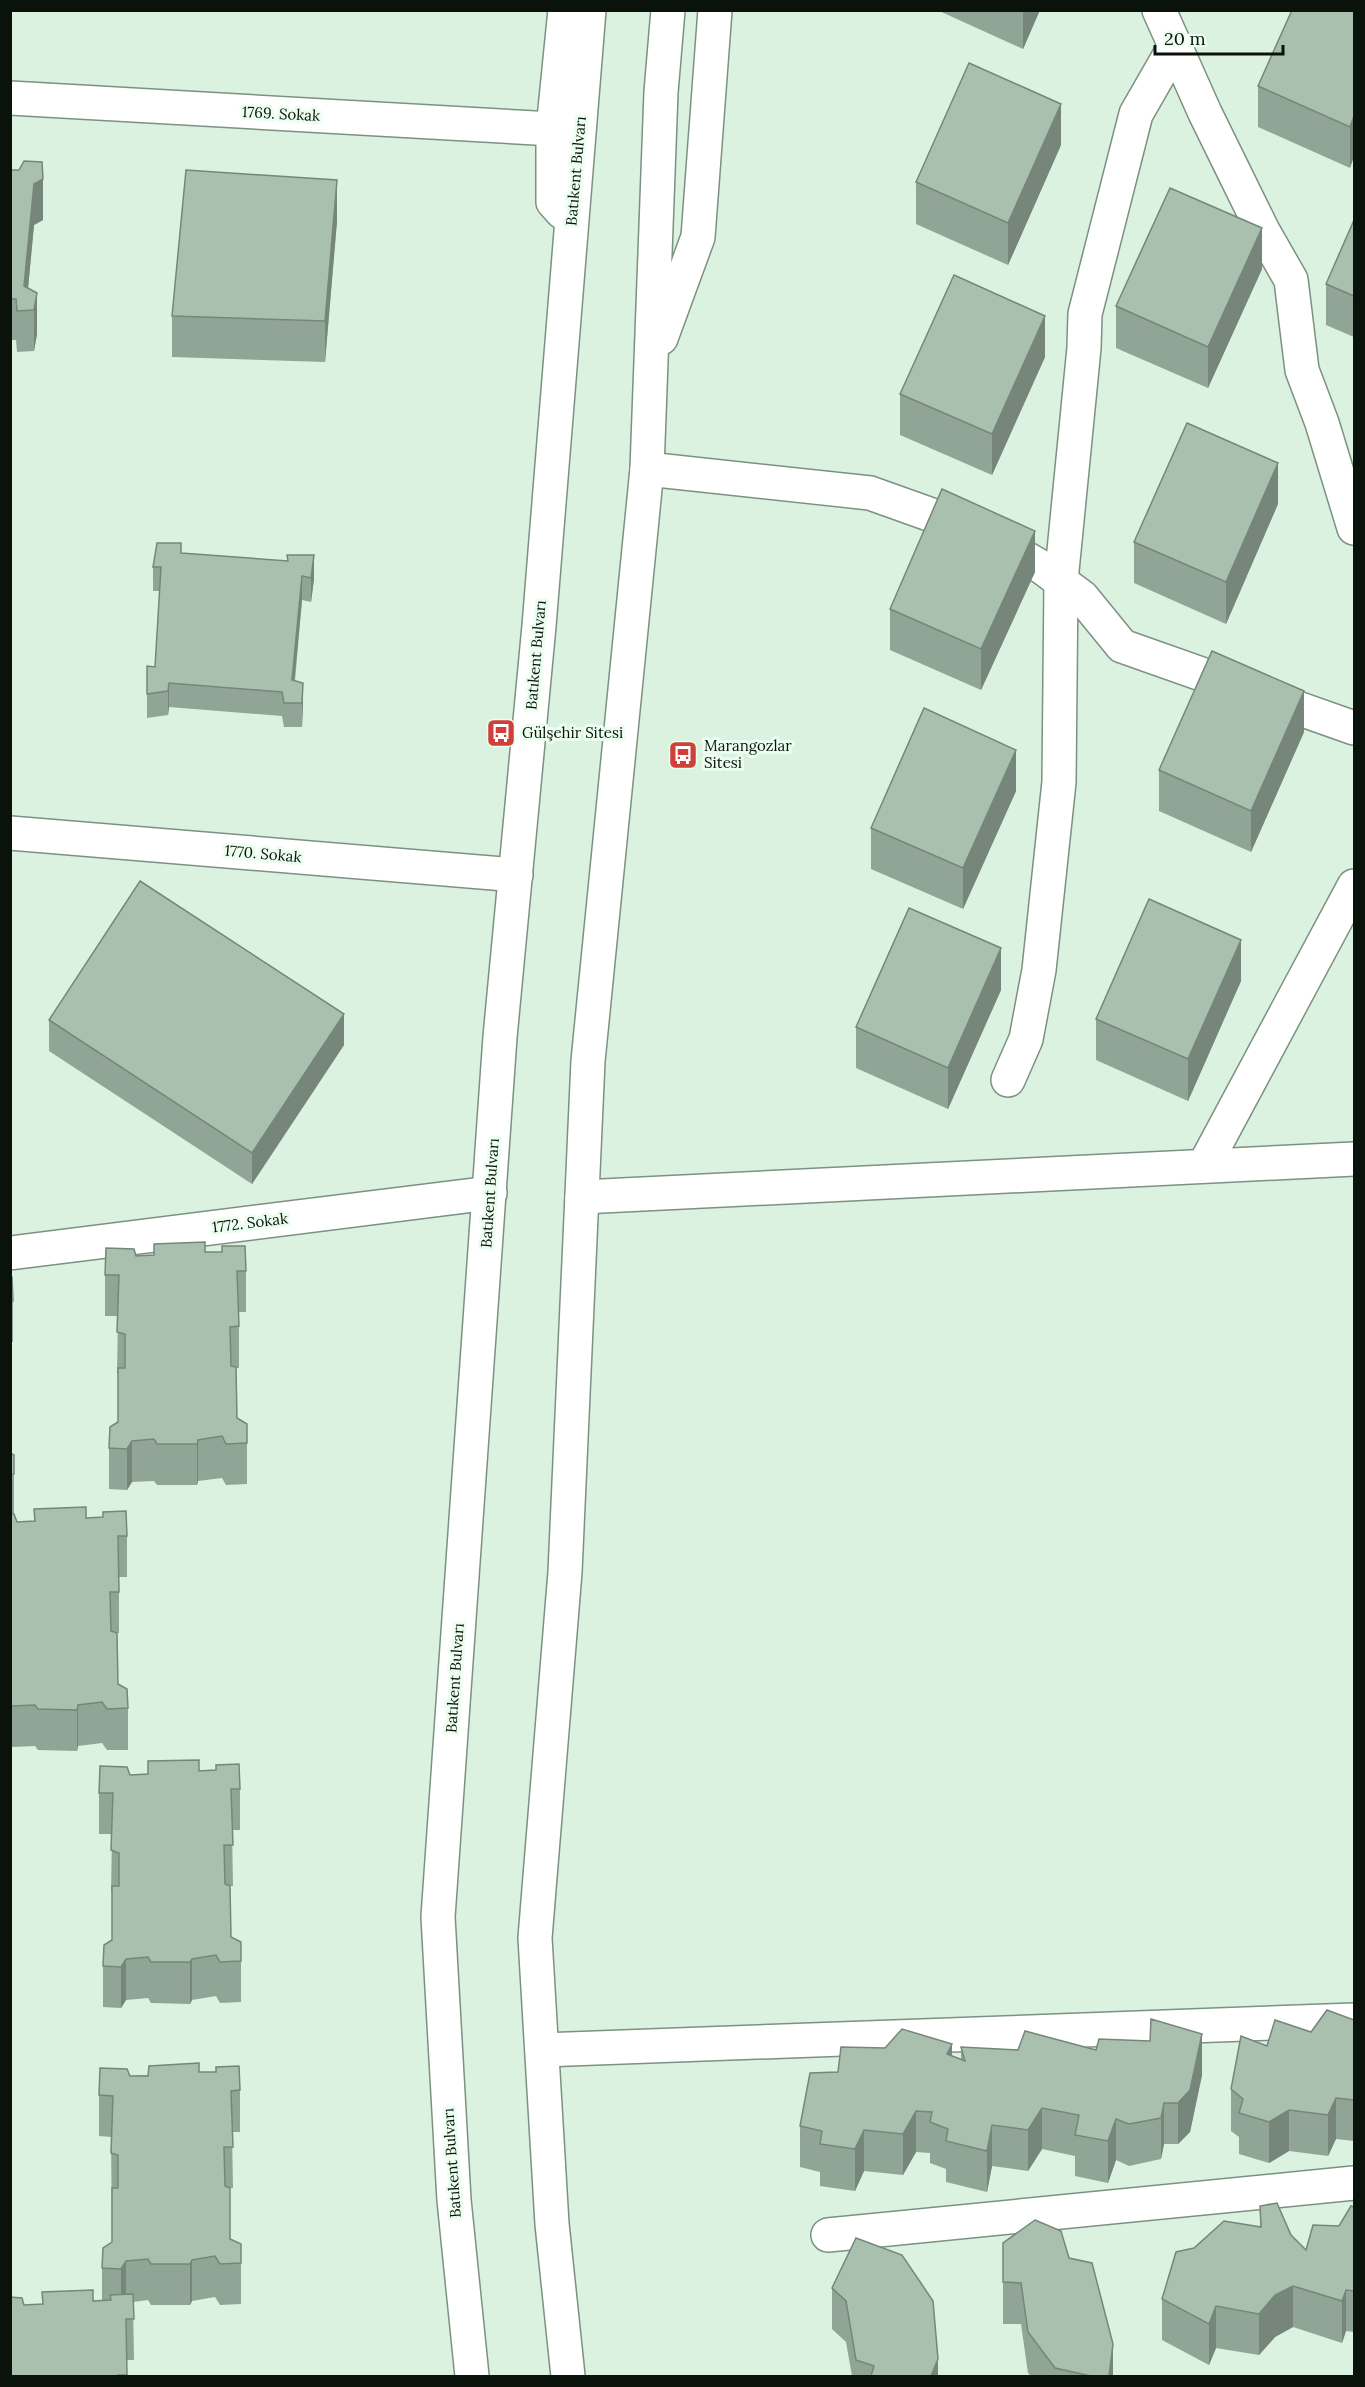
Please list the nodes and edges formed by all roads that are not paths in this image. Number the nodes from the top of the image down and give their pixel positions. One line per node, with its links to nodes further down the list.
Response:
1 (565, 10): 8 (main road)
2 (589, 10): 9 (main road, Batıkent Bulvarı)
3 (668, 10): 10 (main road)
4 (715, 10): 10 (main road)
5 (1159, 10): 6 (main road)
6 (1175, 46): 12 (main road); 13 (main road)
7 (10, 98): 8 (main road, 1769. Sokak)
8 (552, 129): 9 (main road)
9 (572, 222): 16 (main road, Batıkent Bulvarı)
10 (651, 364): 11 (main road)
11 (647, 469): 13 (main road); 22 (main road)
12 (1354, 528)
13 (1061, 581): 14 (main road); 18 (main road)
14 (1354, 728)
15 (10, 833): 16 (main road, 1770. Sokak)
16 (516, 875): 21 (main road, Batıkent Bulvarı)
17 (1354, 886): 20 (main road)
18 (1008, 1080)
19 (1354, 1159): 20 (main road)
20 (1204, 1166): 22 (main road)
21 (490, 1193): 23 (main road, 1772. Sokak); 28 (main road, Batıkent Bulvarı)
22 (582, 1197): 25 (main road)
23 (10, 1253)
24 (1354, 2020): 25 (main road)
25 (542, 2050): 29 (main road)
26 (1354, 2183): 27 (main road)
27 (828, 2235)
28 (472, 2376)
29 (568, 2376)

